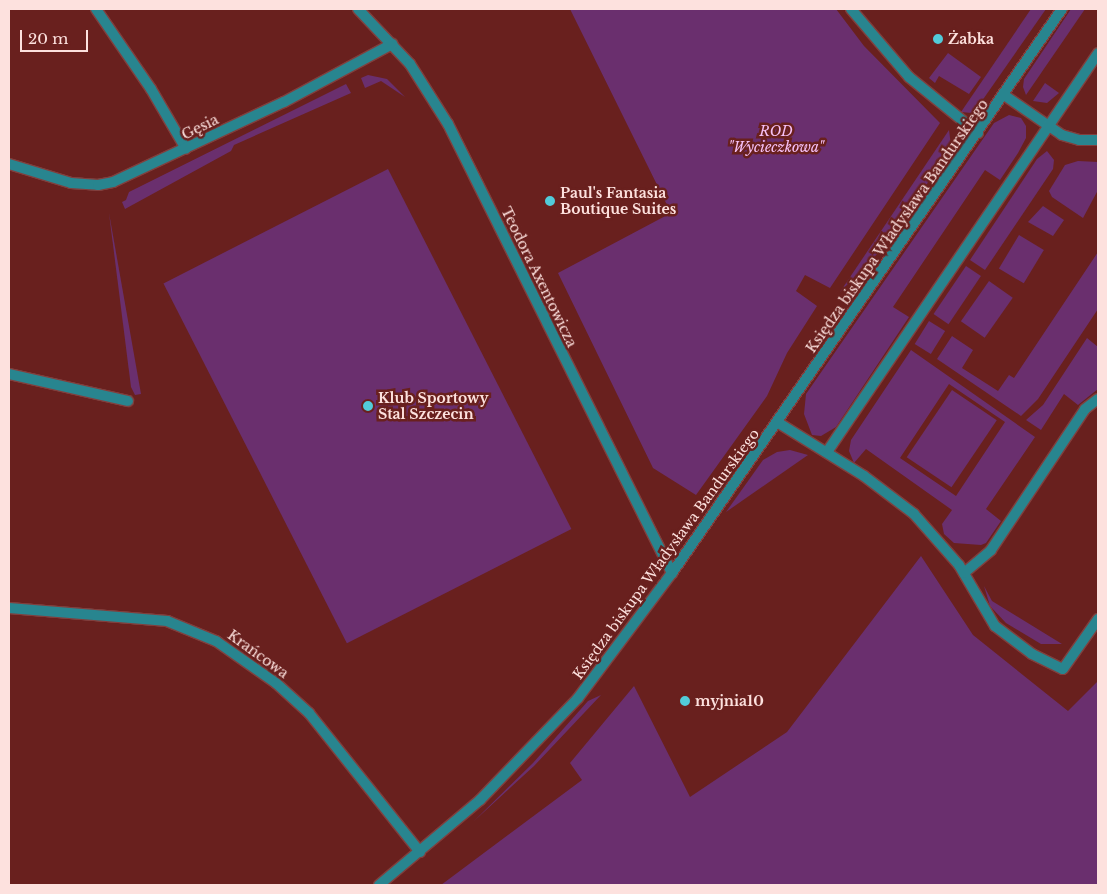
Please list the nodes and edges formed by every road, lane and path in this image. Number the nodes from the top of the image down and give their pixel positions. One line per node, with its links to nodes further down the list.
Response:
1 (96, 9): 11 (street)
2 (358, 9): 5 (street, Teodora Axentowicza)
3 (851, 9): 9 (street)
4 (1062, 9): 7 (street, Księdza biskupa Władysława Bandurskiego)
5 (392, 44): 11 (street, Gęsia); 19 (street, Teodora Axentowicza)
6 (1098, 53): 8 (street)
7 (1004, 95): 8 (street, Księdza biskupa Władysława Bandurskiego); 9 (street, Księdza biskupa Władysława Bandurskiego)
8 (1048, 126): 10 (street, Księdza biskupa Władysława Bandurskiego); 17 (street)
9 (978, 133): 16 (street, Księdza biskupa Władysława Bandurskiego)
10 (1098, 140)
11 (186, 149): 12 (street, Gęsia)
12 (9, 164)
13 (9, 374): 15 (street)
14 (1098, 398): 18 (street)
15 (128, 401)
16 (777, 422): 17 (street, Księdza biskupa Władysława Bandurskiego); 19 (street, Księdza biskupa Władysława Bandurskiego)
17 (827, 452): 18 (street, Księdza biskupa Władysława Bandurskiego)
18 (964, 572): 21 (street, Księdza biskupa Władysława Bandurskiego)
19 (672, 574): 22 (street, Księdza biskupa Władysława Bandurskiego)
20 (9, 608): 22 (street, Krańcowa)
21 (1098, 619)
22 (420, 852): 23 (street, Księdza biskupa Władysława Bandurskiego)
23 (379, 885)

